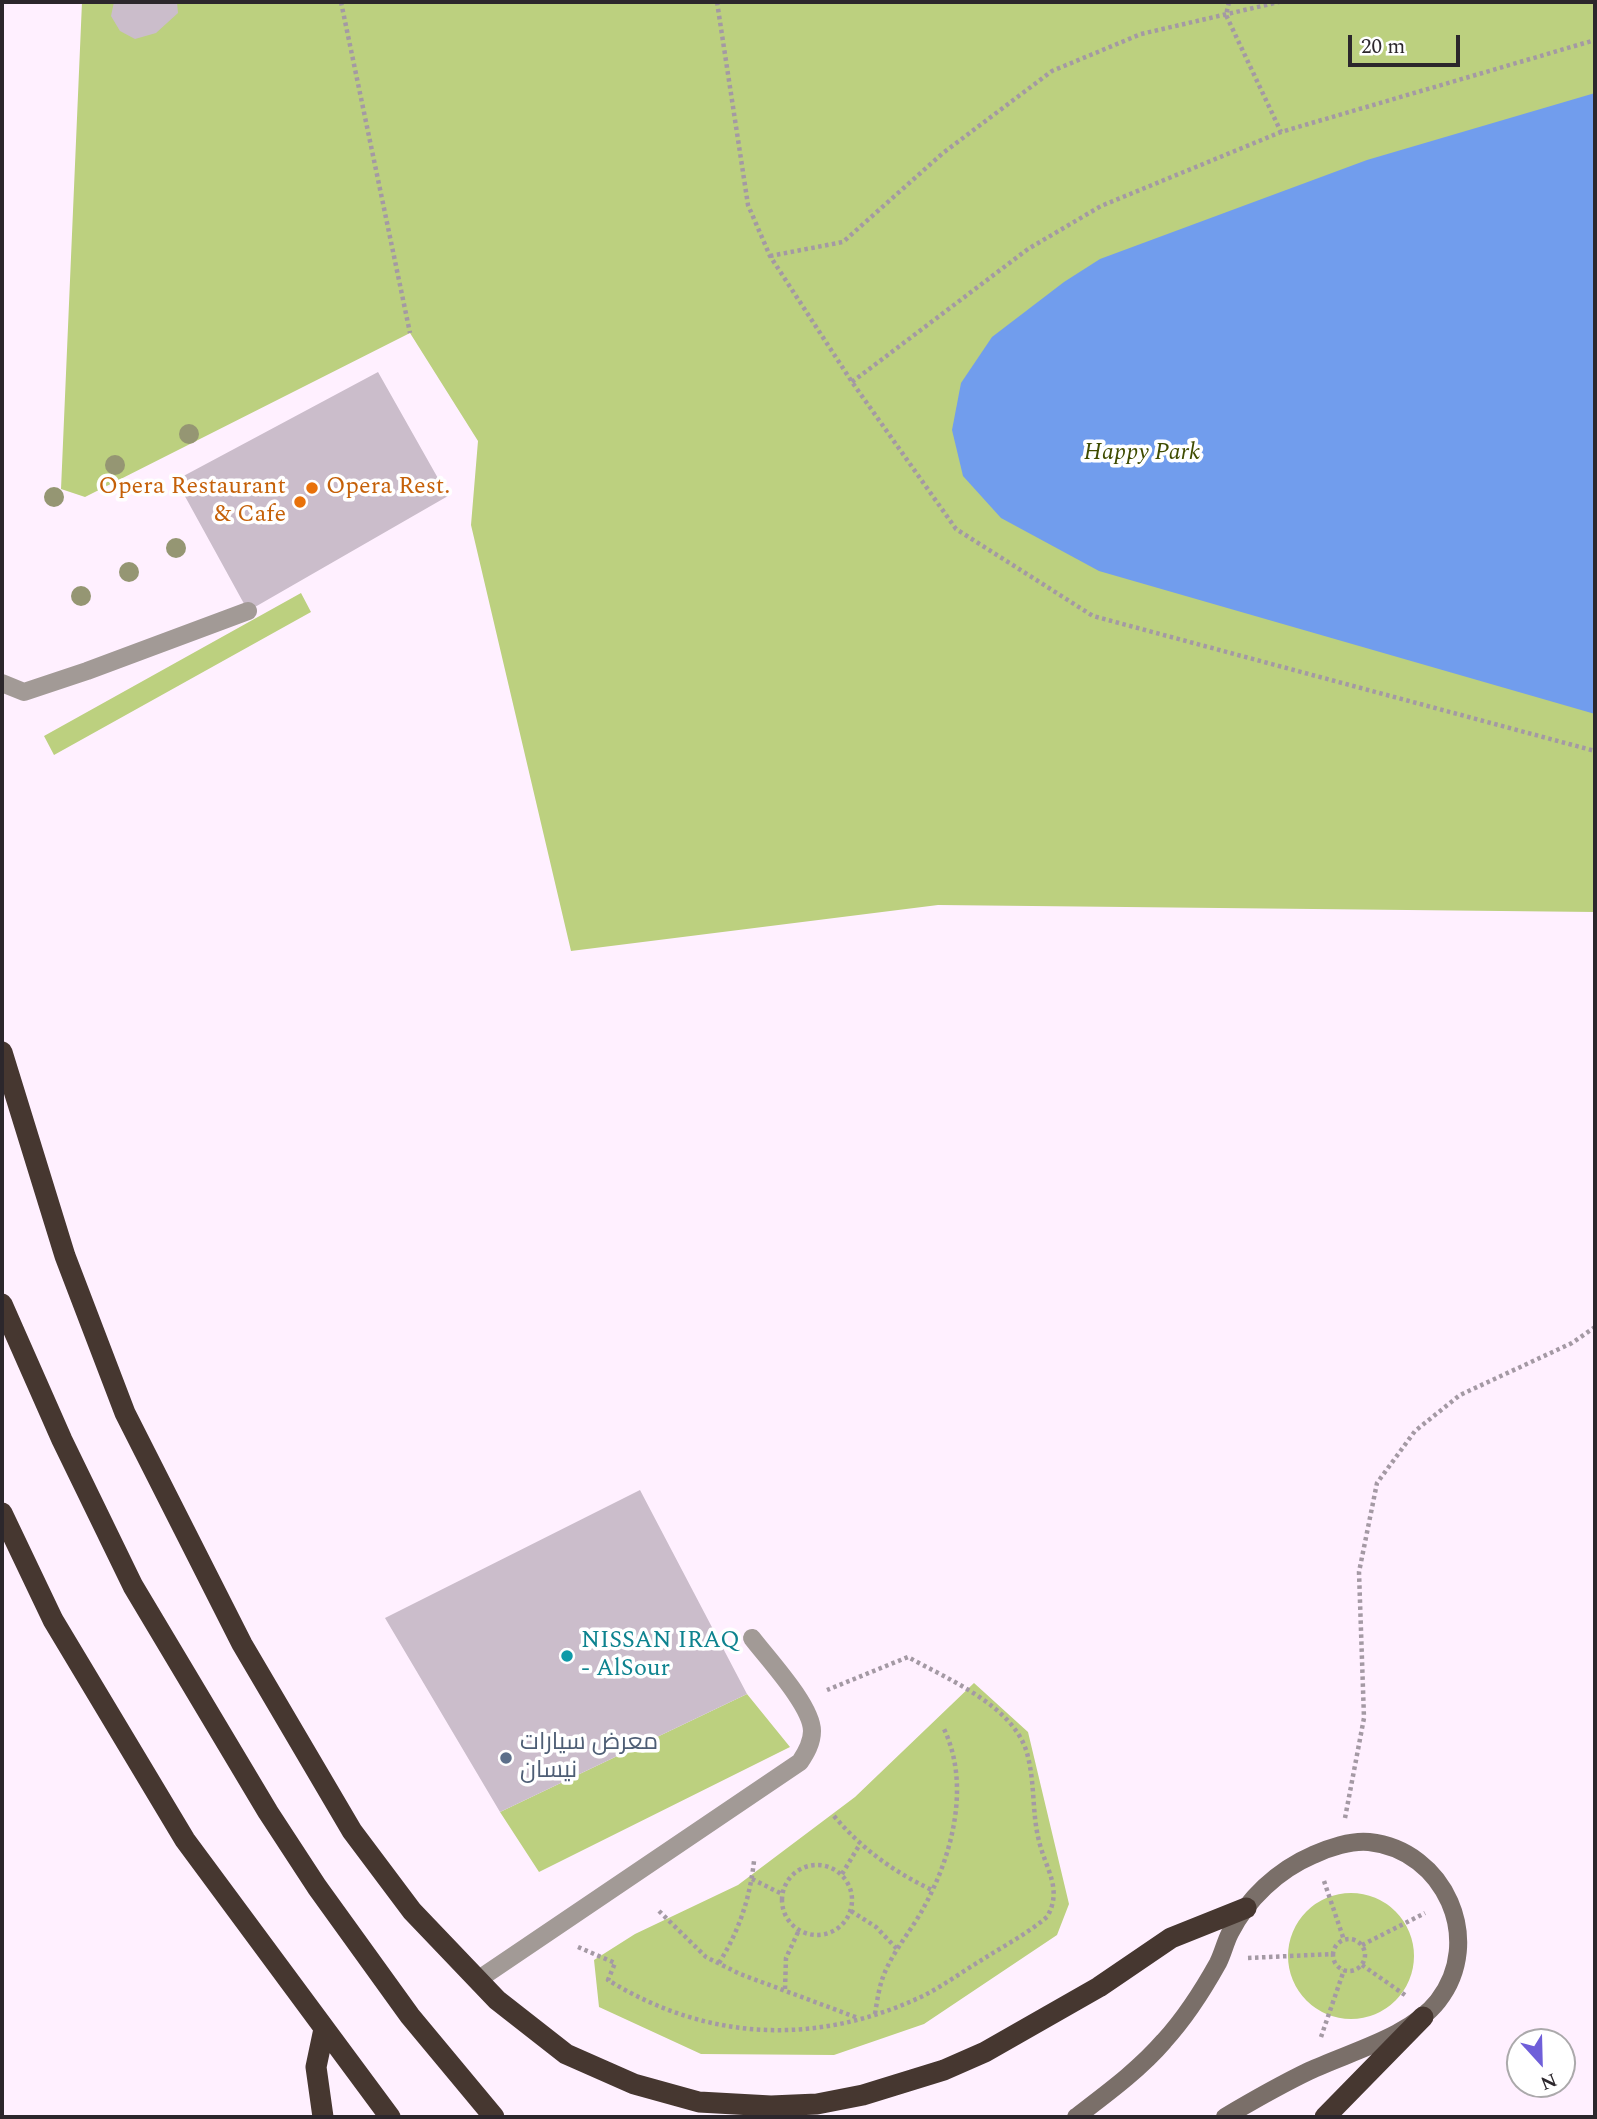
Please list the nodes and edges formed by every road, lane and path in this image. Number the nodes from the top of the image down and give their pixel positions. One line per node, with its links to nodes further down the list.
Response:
1 (341, 2): 9 (path)
2 (716, 2): 8 (path)
3 (1229, 2): 5 (path)
4 (1279, 2): 5 (path)
5 (1226, 15): 7 (path); 8 (path)
6 (1595, 40): 7 (path)
7 (1280, 132): 10 (path)
8 (770, 256): 10 (path)
9 (410, 333)
10 (852, 382): 13 (path)
11 (247, 611): 12 (street)
12 (2, 683)
13 (1595, 751)
14 (2, 1052): 44 (highway)
15 (2, 1304): 53 (highway)
16 (1595, 1327): 23 (path)
17 (2, 1513): 49 (highway)
18 (752, 1638): 19 (street)
19 (800, 1701): 35 (street); 46 (path)
20 (943, 1727): 28 (path)
21 (834, 1816): 22 (path)
22 (860, 1844): 26 (path); 28 (path)
23 (1339, 1846): 24 (main road); 30 (main road)
24 (1314, 1854): 31 (main road); 36 (path)
25 (754, 1861): 27 (path)
26 (842, 1874): 29 (path); 33 (path)
27 (752, 1879): 29 (path); 41 (path)
28 (932, 1890): 38 (path)
29 (782, 1894): 34 (path)
30 (1450, 1900): 37 (path); 47 (main road)
31 (1246, 1908): 40 (main road); 44 (highway)
32 (659, 1911): 41 (path)
33 (851, 1911): 34 (path); 38 (path)
34 (799, 1930): 45 (path)
35 (548, 1933): 44 (street); 48 (path)
36 (1344, 1940): 37 (path); 39 (path)
37 (1362, 1945): 42 (path)
38 (898, 1950): 46 (path)
39 (1333, 1954): 40 (path); 43 (path)
40 (1219, 1961): 54 (main road)
41 (719, 1963): 45 (path)
42 (1362, 1965): 43 (path); 47 (path)
43 (1343, 1970): 50 (path)
44 (479, 1979)
45 (785, 1989): 48 (path)
46 (875, 2014): 48 (path)
47 (1426, 2014): 50 (main road); 56 (highway)
48 (859, 2019)
49 (324, 2029): 51 (highway); 52 (highway)
50 (1310, 2071): 55 (main road)
51 (323, 2117)
52 (390, 2117)
53 (494, 2117)
54 (1076, 2117)
55 (1225, 2117)
56 (1325, 2117)

